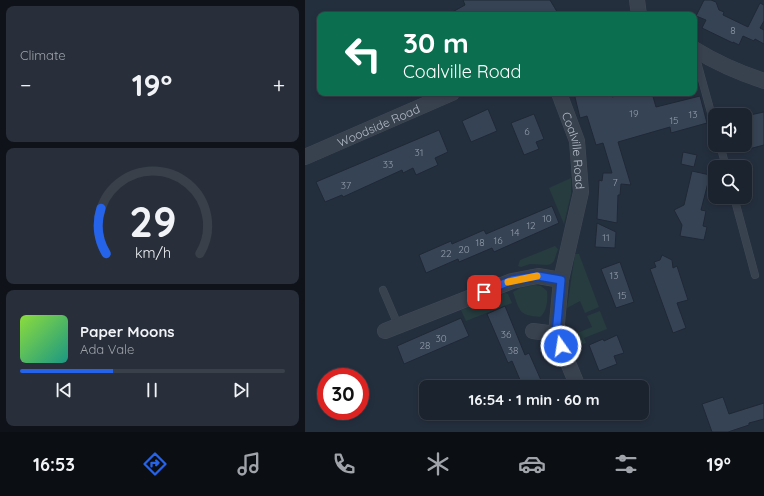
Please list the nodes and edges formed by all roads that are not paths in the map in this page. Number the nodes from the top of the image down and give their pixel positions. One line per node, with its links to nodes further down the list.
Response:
1 (637, 0): 2 (street)
2 (639, 12)
3 (697, 52): 5 (street)
4 (697, 61): 8 (lane)
5 (764, 81)
6 (445, 96): 9 (street, Woodside Road)
7 (560, 96): 12 (street, Coalville Road)
8 (710, 108)
9 (305, 157)
10 (736, 204): 11 (lane)
11 (755, 275)
12 (561, 280): 14 (street); 16 (street, Coalville Road)
13 (383, 290): 14 (lane)
14 (392, 328)
15 (533, 331): 16 (street)
16 (556, 334): 17 (street, Coalville Road)
17 (575, 380)

